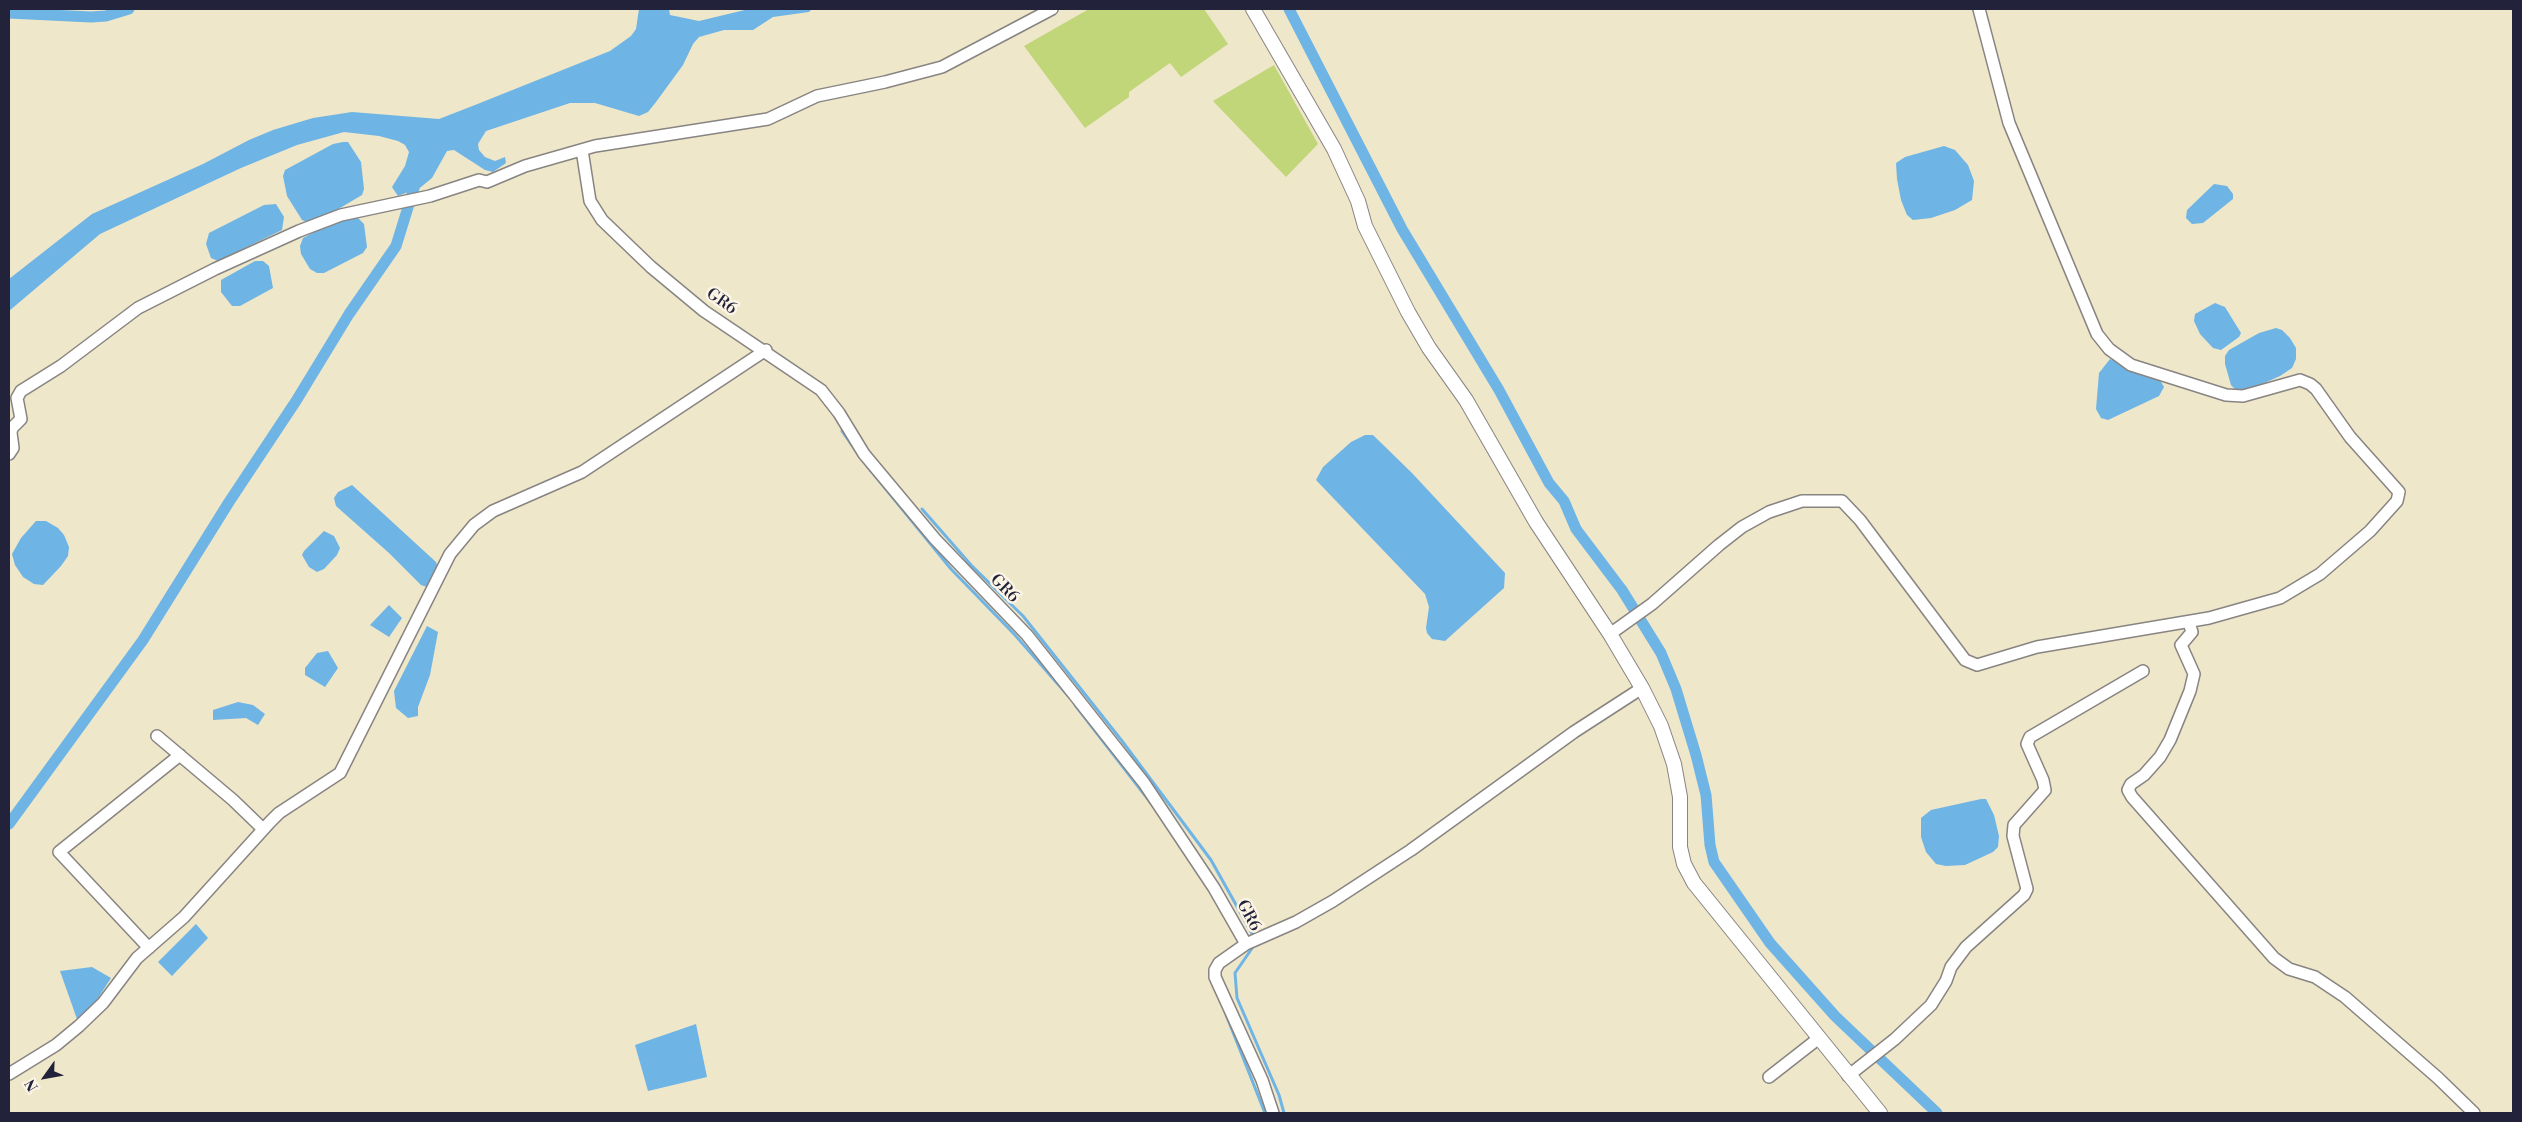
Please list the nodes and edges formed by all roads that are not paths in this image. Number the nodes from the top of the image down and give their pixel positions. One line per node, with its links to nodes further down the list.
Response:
1 (1052, 9): 4 (street)
2 (1253, 9): 8 (main road)
3 (1979, 9): 7 (street)
4 (582, 150): 5 (street, GR6); 6 (street)
5 (766, 350): 13 (street); 14 (street, GR6)
6 (9, 454)
7 (2190, 622): 8 (street); 22 (street)
8 (1614, 631): 10 (main road)
9 (2143, 671): 18 (street)
10 (1642, 688): 14 (street); 16 (main road)
11 (157, 736): 12 (street)
12 (180, 755): 13 (street); 15 (street)
13 (263, 830): 15 (street)
14 (1246, 944): 20 (street, GR6)
15 (149, 948): 17 (street)
16 (1819, 1038): 18 (main road); 19 (street)
17 (9, 1074)
18 (1848, 1076): 21 (main road)
19 (1769, 1077)
20 (1273, 1113)
21 (1880, 1113)
22 (2474, 1113)

